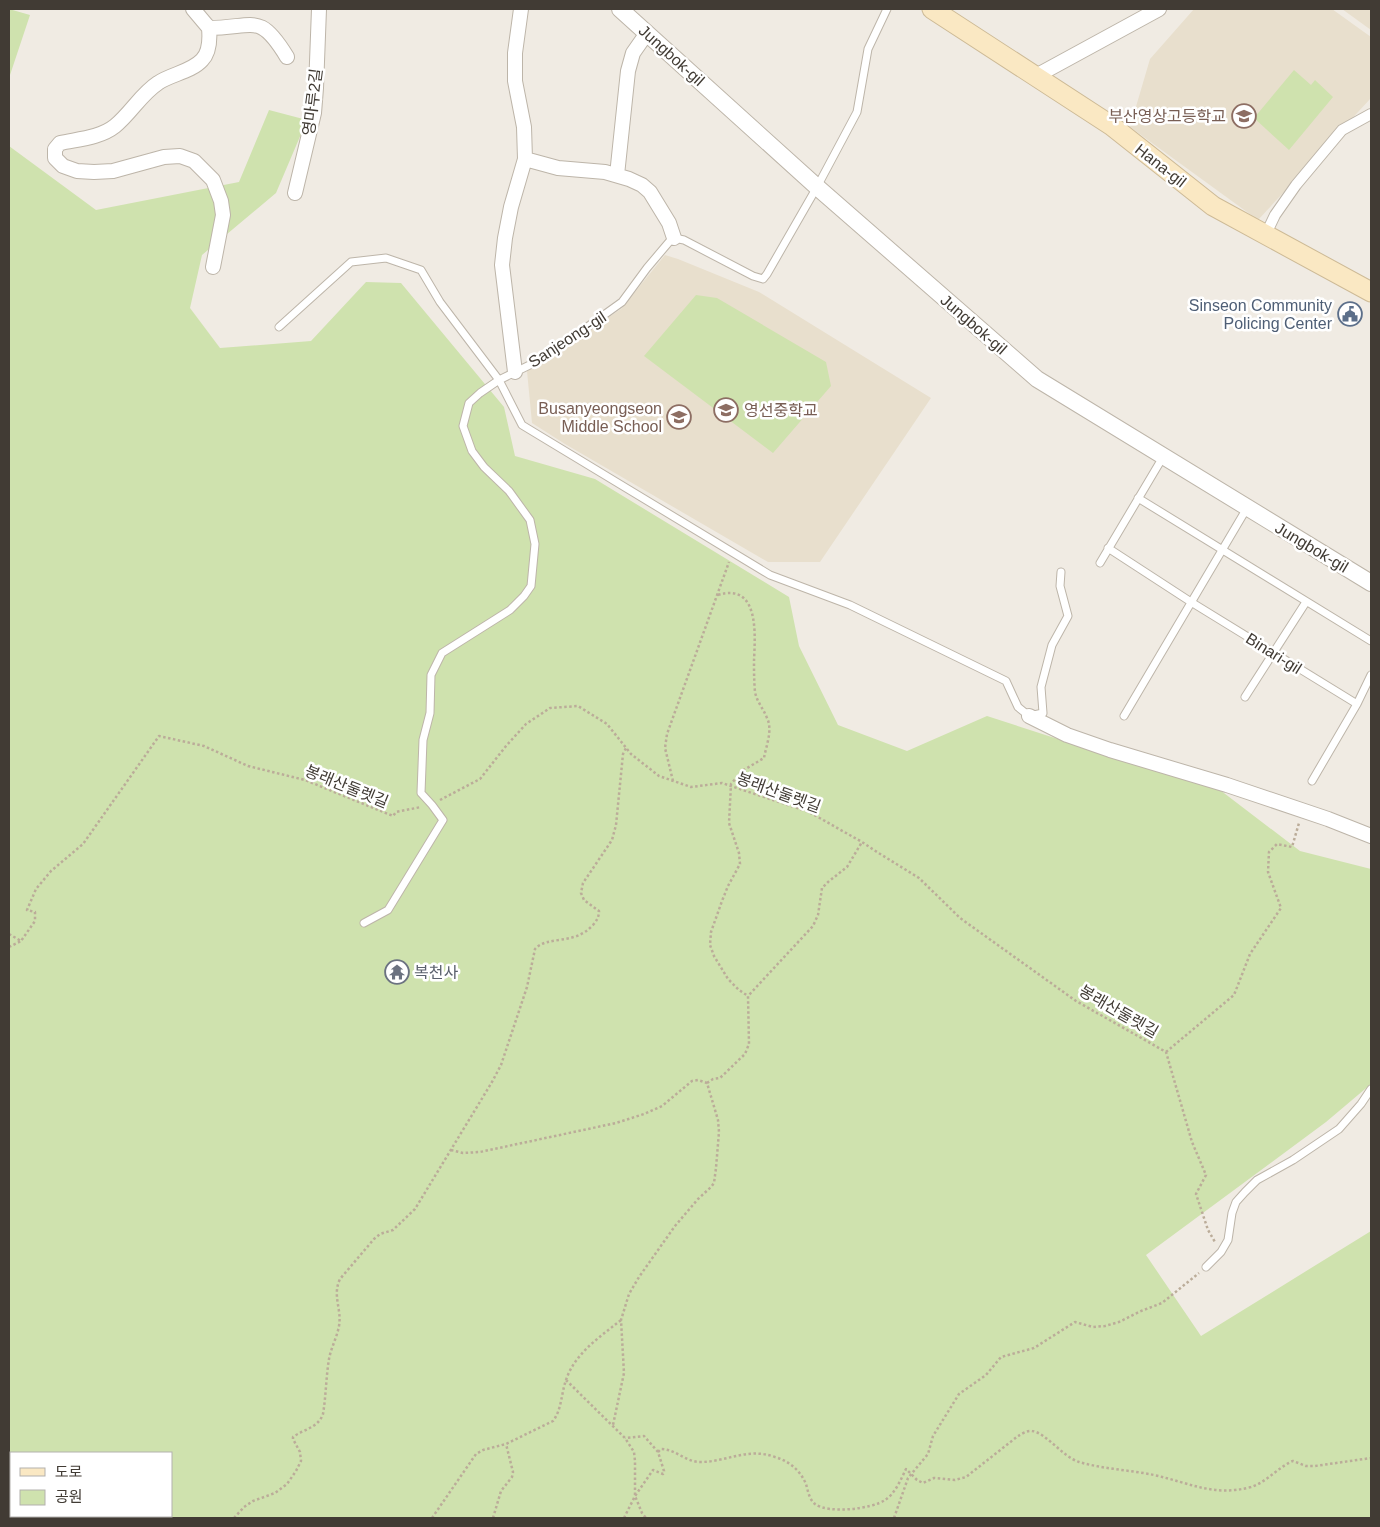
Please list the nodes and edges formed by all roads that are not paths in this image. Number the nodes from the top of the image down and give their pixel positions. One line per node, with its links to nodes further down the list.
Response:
1 (193, 9): 8 (street)
2 (319, 9): 16 (street, 영마루2길)
3 (521, 9): 13 (street)
4 (620, 9): 9 (street, Jungbok-gil)
5 (887, 9): 15 (lane)
6 (932, 9): 11 (main road, Hana-gil)
7 (1159, 9): 11 (street)
8 (209, 28): 10 (street); 19 (street)
9 (646, 33): 14 (street); 15 (street, Jungbok-gil)
10 (287, 57)
11 (1036, 76): 17 (main road, Hana-gil)
12 (1371, 114): 17 (street)
13 (525, 159): 14 (street); 22 (street)
14 (616, 175): 18 (street)
15 (817, 187): 18 (lane); 24 (street, Jungbok-gil)
16 (295, 193)
17 (1265, 236): 20 (main road, Hana-gil)
18 (674, 238): 22 (lane, Sanjeong-gil)
19 (213, 267)
20 (1371, 292)
21 (279, 327): 23 (lane)
22 (515, 372): 23 (lane, Sanjeong-gil)
23 (499, 380): 41 (lane); 45 (lane, Sanjeong-gil)
24 (1163, 456): 25 (lane); 26 (street, Jungbok-gil)
25 (1138, 498): 27 (lane); 28 (lane)
26 (1248, 508): 28 (lane); 31 (street, Jungbok-gil)
27 (1108, 548): 29 (lane); 34 (lane, Binari-gil)
28 (1222, 551): 34 (lane); 35 (lane)
29 (1100, 563)
30 (1371, 569): 31 (street)
31 (1352, 571): 33 (street, Jungbok-gil)
32 (1061, 572): 41 (lane)
33 (1371, 583)
34 (1191, 602): 37 (lane, Binari-gil); 42 (lane)
35 (1306, 602): 36 (lane); 37 (lane)
36 (1371, 641)
37 (1274, 652): 39 (lane); 40 (lane, Binari-gil)
38 (1371, 675): 40 (lane)
39 (1245, 697)
40 (1358, 704): 43 (lane)
41 (1029, 716): 44 (street)
42 (1124, 716)
43 (1312, 781)
44 (1371, 836)
45 (364, 923)
46 (1371, 1089): 47 (lane)
47 (1206, 1267)

